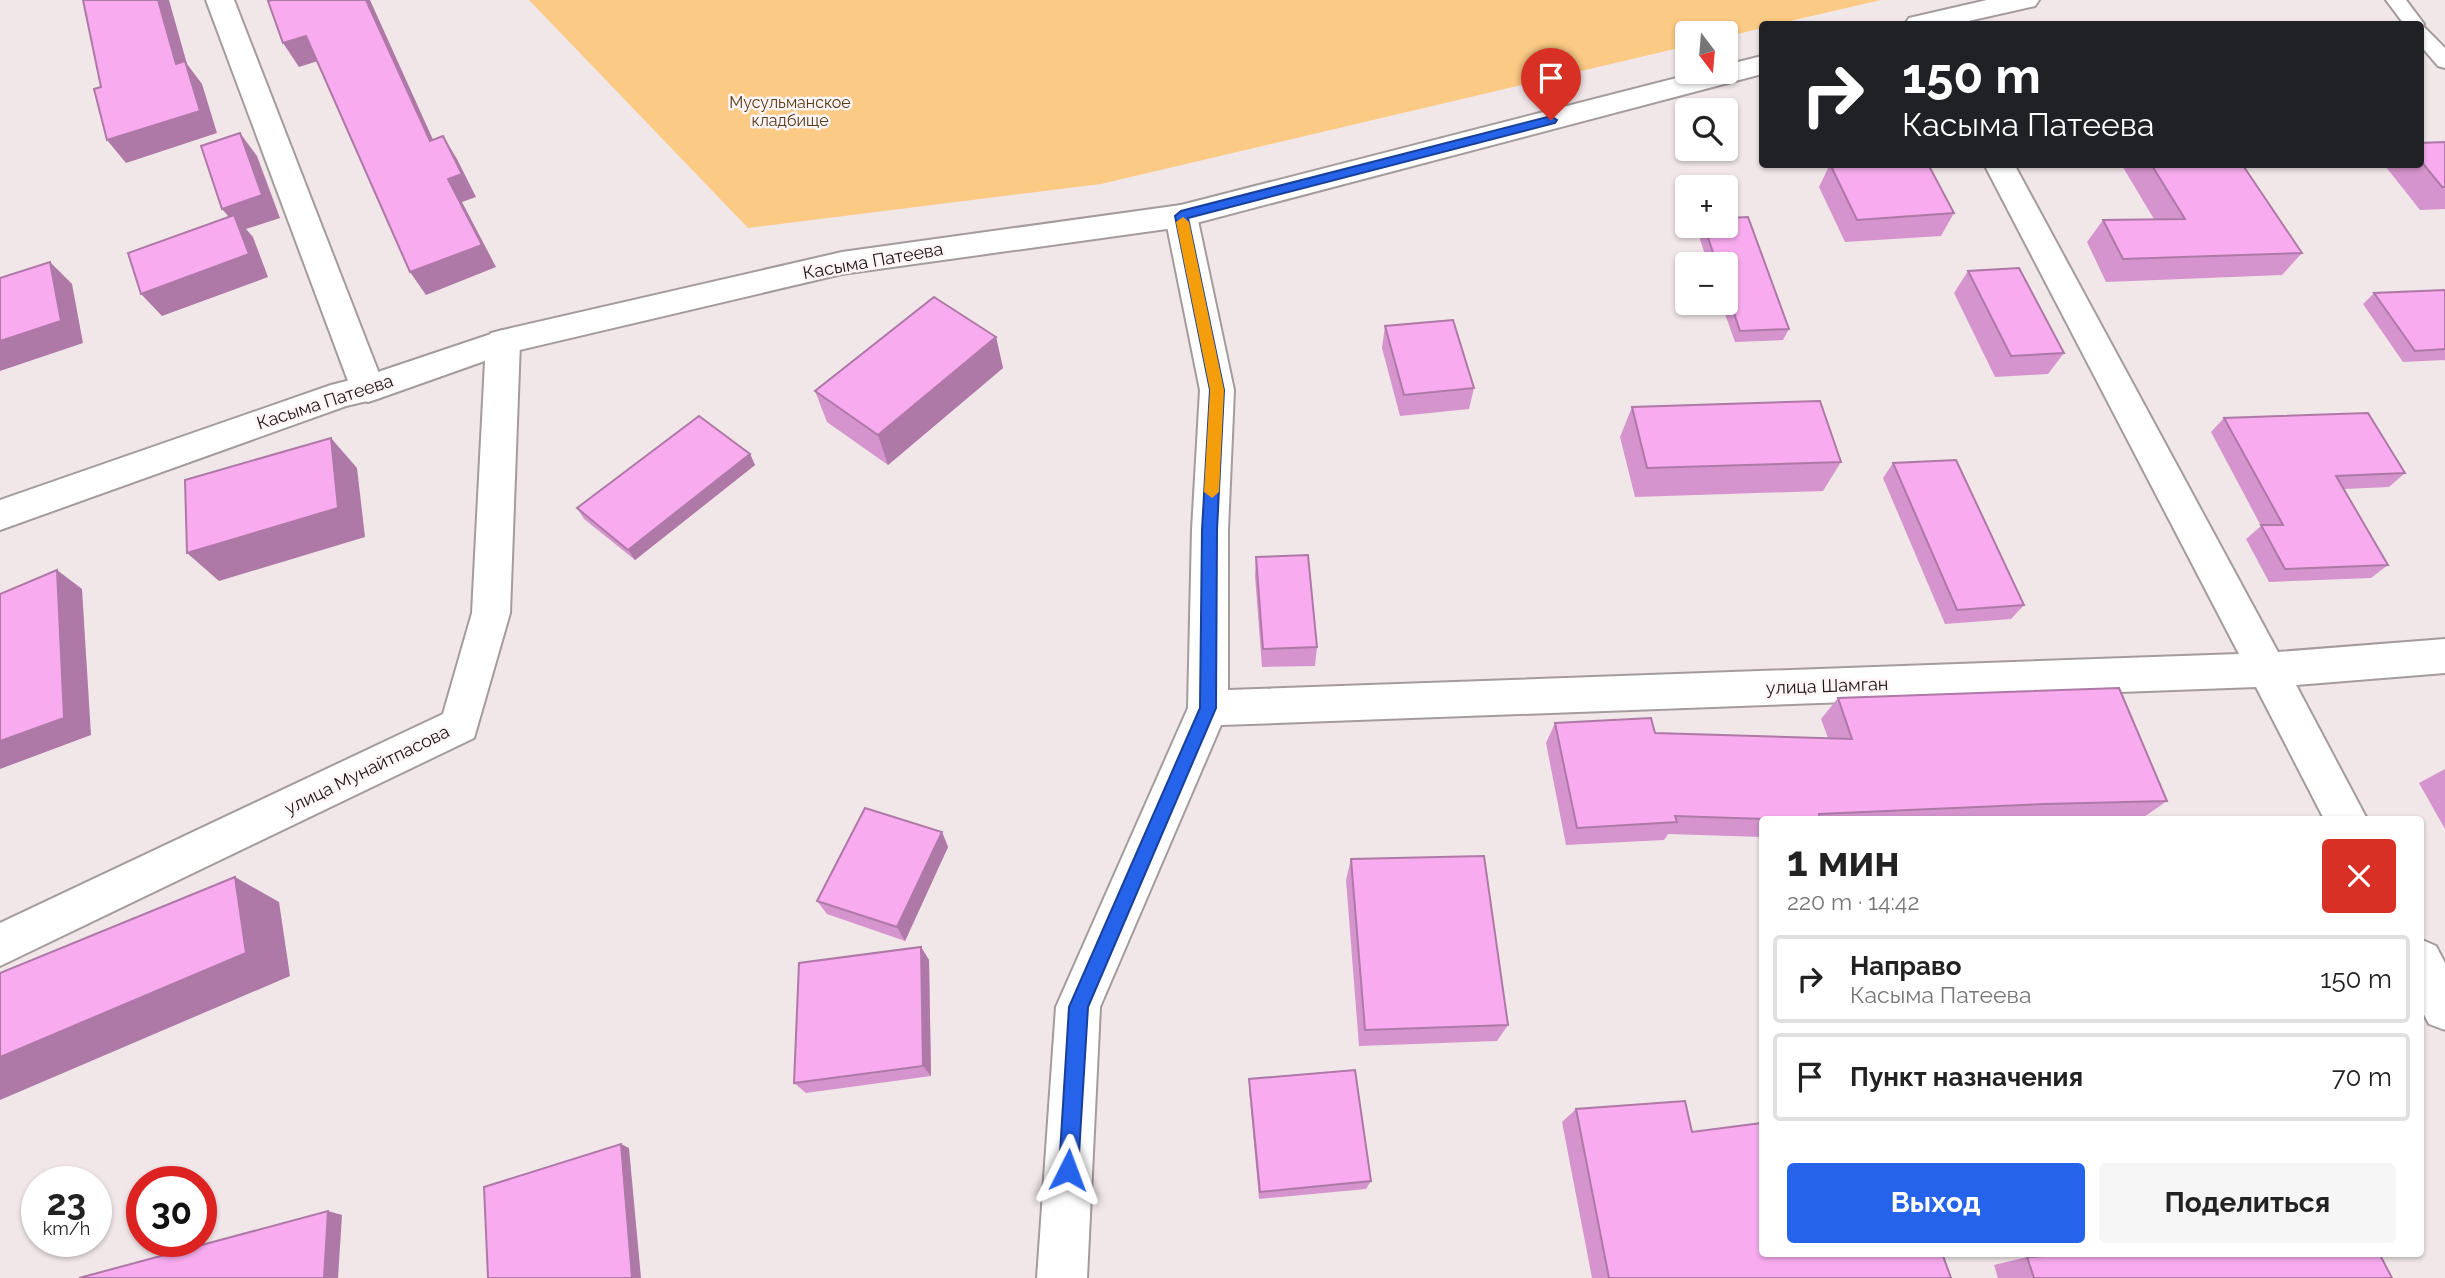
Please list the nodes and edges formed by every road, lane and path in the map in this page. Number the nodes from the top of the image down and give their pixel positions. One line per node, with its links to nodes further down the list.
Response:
1 (220, 0): 12 (street)
2 (2025, 0): 4 (street)
3 (2396, 0): 5 (lane)
4 (1936, 21)
5 (2412, 21)
6 (2424, 37): 7 (lane)
7 (2445, 61)
8 (1759, 66): 10 (street, Касыма Патеева)
9 (2001, 168): 15 (street)
10 (1181, 216): 11 (street, Касыма Патеева); 16 (street)
11 (503, 342): 12 (street, Касыма Патеева); 18 (street, улица Мунайтпасова)
12 (368, 389): 13 (street, Касыма Патеева)
13 (0, 515)
14 (2445, 656): 15 (street, улица Шамган)
15 (2268, 670): 16 (street, улица Шамган); 17 (street)
16 (1208, 708): 21 (street)
17 (2344, 816)
18 (0, 945)
19 (2424, 969): 20 (street)
20 (2445, 1008)
21 (1062, 1278)

